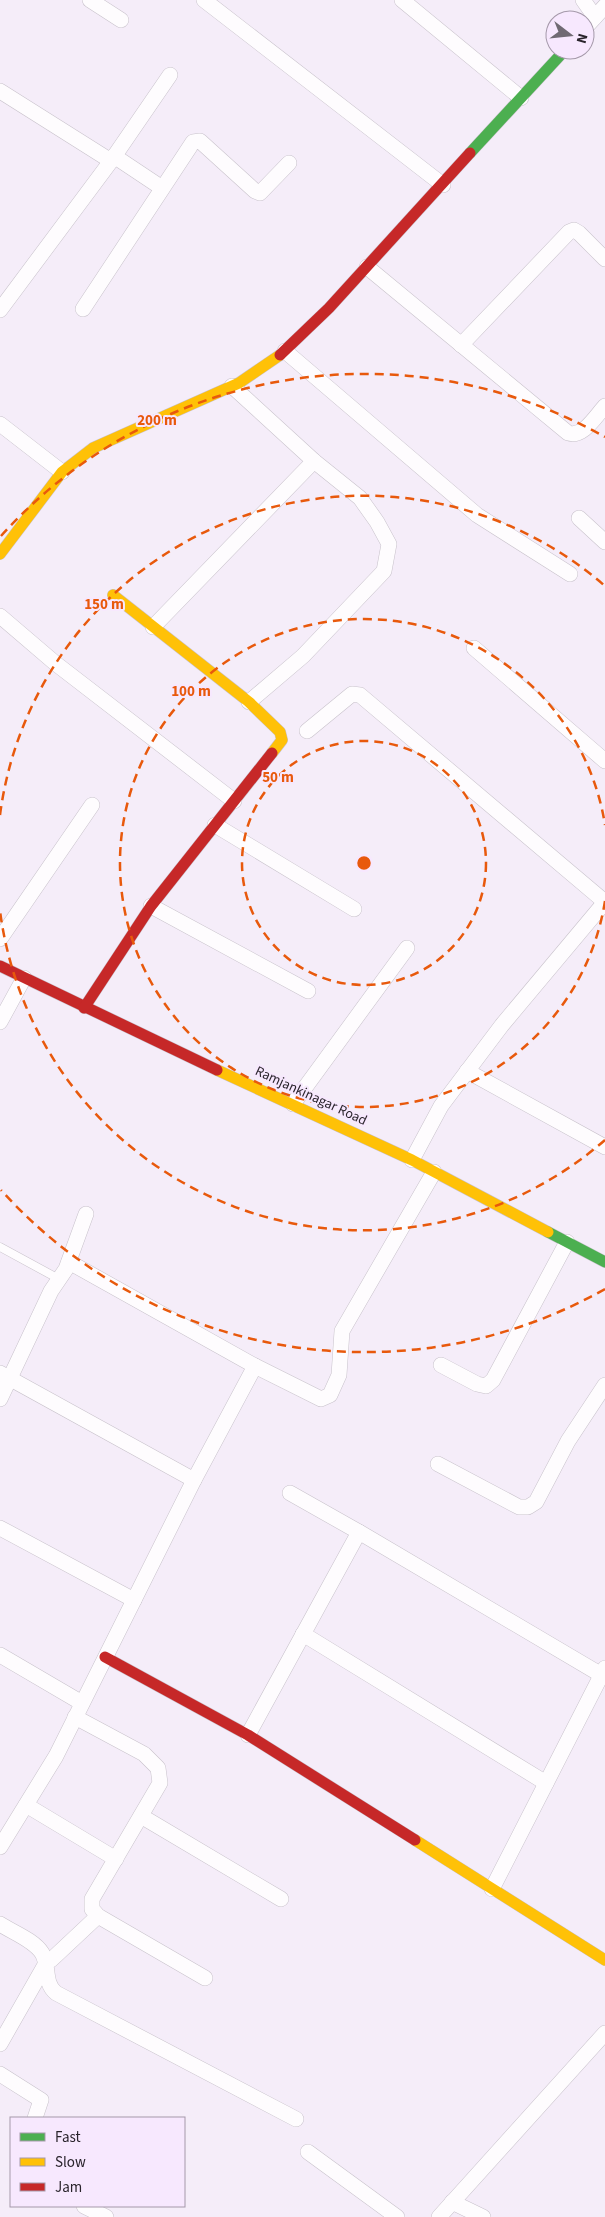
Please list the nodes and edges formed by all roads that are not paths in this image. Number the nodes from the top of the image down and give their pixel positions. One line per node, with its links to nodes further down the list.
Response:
1 (90, 0): 4 (street)
2 (204, 0): 11 (street)
3 (402, 0): 8 (street)
4 (121, 20)
5 (555, 60): 8 (street)
6 (170, 75): 9 (street)
7 (0, 91): 9 (street)
8 (521, 98): 11 (street)
9 (113, 158): 12 (street); 16 (street)
10 (289, 162): 12 (street)
11 (443, 185): 14 (street)
12 (162, 188): 15 (street)
13 (605, 259): 17 (street)
14 (367, 267): 17 (street); 18 (street)
15 (83, 309)
16 (0, 310)
17 (461, 345): 20 (street)
18 (285, 351): 19 (street); 27 (street)
19 (232, 386): 22 (street); 23 (street)
20 (605, 406)
21 (0, 424): 23 (street)
22 (314, 461): 30 (street); 32 (street)
23 (62, 472): 26 (street)
24 (579, 518): 25 (street)
25 (605, 542)
26 (0, 554)
27 (570, 574)
28 (113, 595): 30 (street)
29 (0, 616): 35 (street)
30 (153, 627): 32 (street)
31 (474, 648): 34 (street)
32 (249, 702): 35 (street)
33 (307, 731): 38 (street)
34 (605, 761)
35 (234, 801): 37 (street)
36 (92, 805): 41 (street)
37 (215, 825): 39 (street); 40 (street)
38 (605, 902): 48 (street)
39 (151, 906): 45 (street); 46 (street)
40 (354, 909)
41 (0, 939)
42 (407, 948): 49 (street)
43 (0, 966): 44 (street, Ramjankinagar Road)
44 (24, 978): 46 (street, Ramjankinagar Road); 47 (street)
45 (308, 991)
46 (84, 1008): 49 (street, Ramjankinagar Road)
47 (0, 1022)
48 (467, 1071): 50 (street); 51 (street)
49 (293, 1104): 51 (street, Ramjankinagar Road)
50 (605, 1147)
51 (412, 1160): 52 (street, Ramjankinagar Road)
52 (434, 1172): 54 (street, Ramjankinagar Road); 60 (street)
53 (86, 1214): 56 (street)
54 (567, 1242): 57 (street, Ramjankinagar Road); 59 (street)
55 (0, 1247): 58 (lane)
56 (69, 1262): 58 (street); 60 (street)
57 (605, 1262)
58 (59, 1279): 61 (street)
59 (441, 1365)
60 (255, 1366): 65 (street)
61 (5, 1376): 63 (street); 65 (street)
62 (605, 1385): 64 (street)
63 (0, 1399)
64 (438, 1464)
65 (194, 1480): 69 (street)
66 (290, 1493): 68 (street)
67 (0, 1528): 69 (street)
68 (359, 1532): 70 (street); 73 (street)
69 (134, 1600): 72 (street)
70 (303, 1634): 76 (street); 77 (street)
71 (0, 1655): 74 (street)
72 (105, 1657): 74 (street); 76 (street)
73 (604, 1673): 77 (street)
74 (82, 1703): 75 (street)
75 (75, 1717): 78 (street); 79 (street)
76 (248, 1735): 82 (street)
77 (546, 1783): 82 (street)
78 (26, 1805): 80 (street); 81 (street)
79 (141, 1816): 81 (street); 83 (street)
80 (0, 1847)
81 (116, 1860): 84 (street)
82 (492, 1889): 86 (street)
83 (281, 1899)
84 (98, 1916): 87 (street); 88 (street)
85 (0, 1924): 87 (street)
86 (605, 1960)
87 (48, 1962): 90 (street); 93 (street)
88 (205, 1978)
89 (605, 2033): 95 (street)
90 (0, 2044)
91 (0, 2074): 92 (street)
92 (35, 2117)
93 (296, 2118)
94 (308, 2152): 98 (street)
95 (452, 2202): 99 (street); 100 (street)
96 (86, 2207): 97 (street)
97 (106, 2217)
98 (397, 2217)
99 (438, 2217)
100 (484, 2217)

